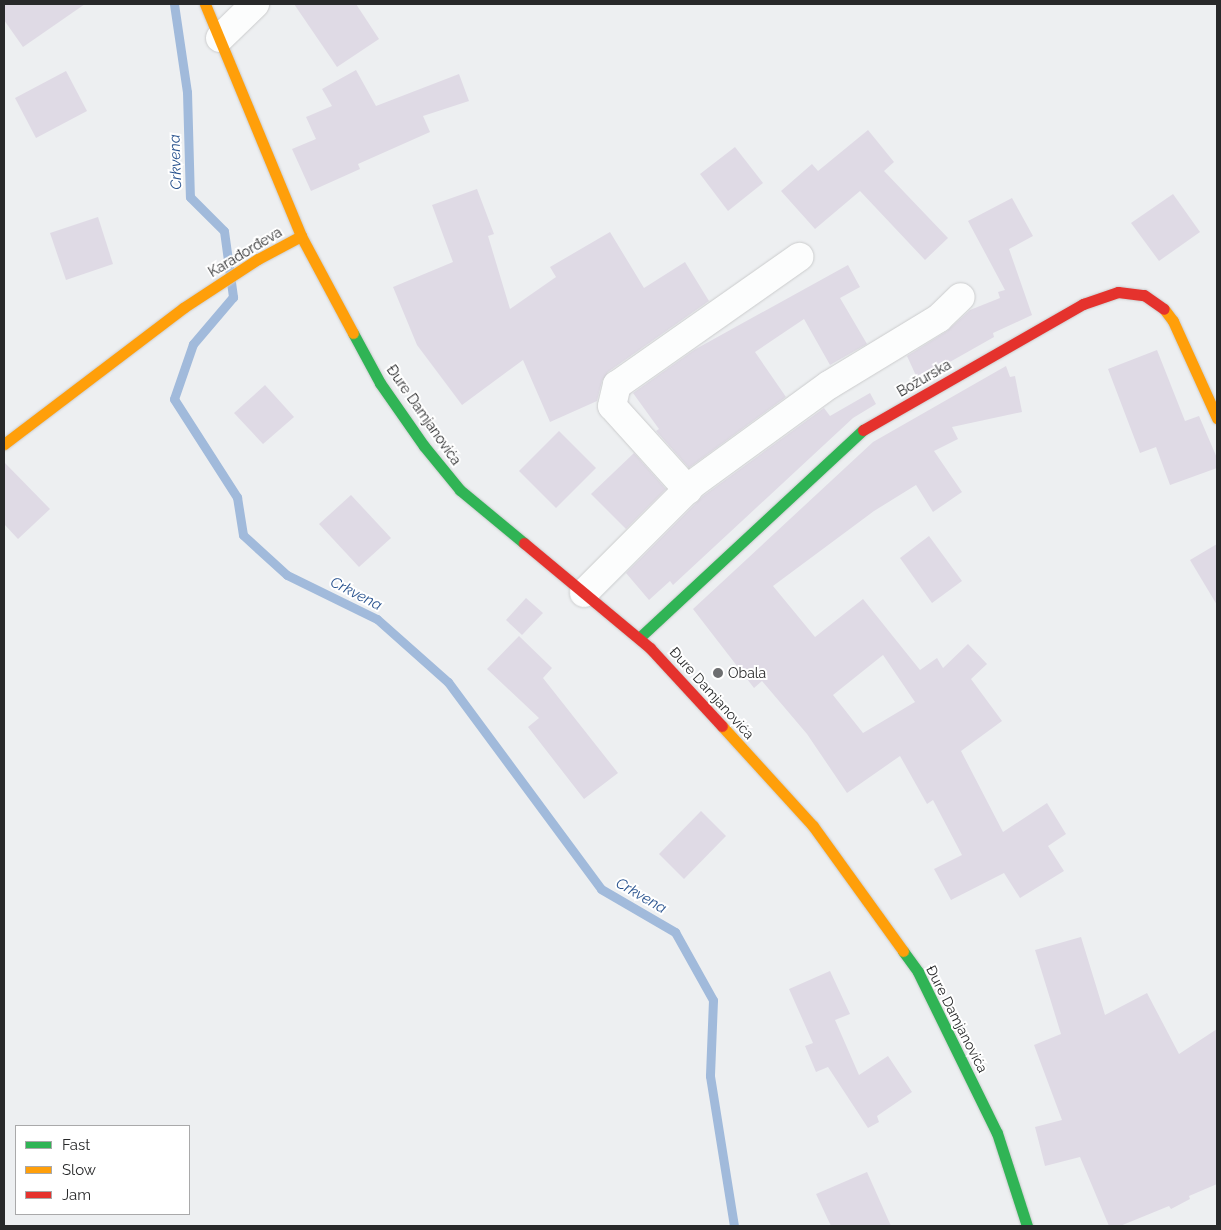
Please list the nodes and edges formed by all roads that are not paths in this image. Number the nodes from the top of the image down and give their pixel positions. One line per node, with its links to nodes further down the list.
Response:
1 (206, 4): 3 (main road, Karađorđeva)
2 (255, 4): 3 (street)
3 (220, 38): 4 (main road, Karađorđeva)
4 (301, 236): 8 (main road, Karađorđeva); 10 (main road, Đure Damjanovića)
5 (799, 257): 9 (street)
6 (961, 297): 9 (street)
7 (1217, 418): 11 (main road, Božurska)
8 (4, 444)
9 (688, 490): 10 (street)
10 (584, 592): 11 (main road, Đure Damjanovića)
11 (639, 638): 12 (main road, Đure Damjanovića)
12 (1027, 1226)

